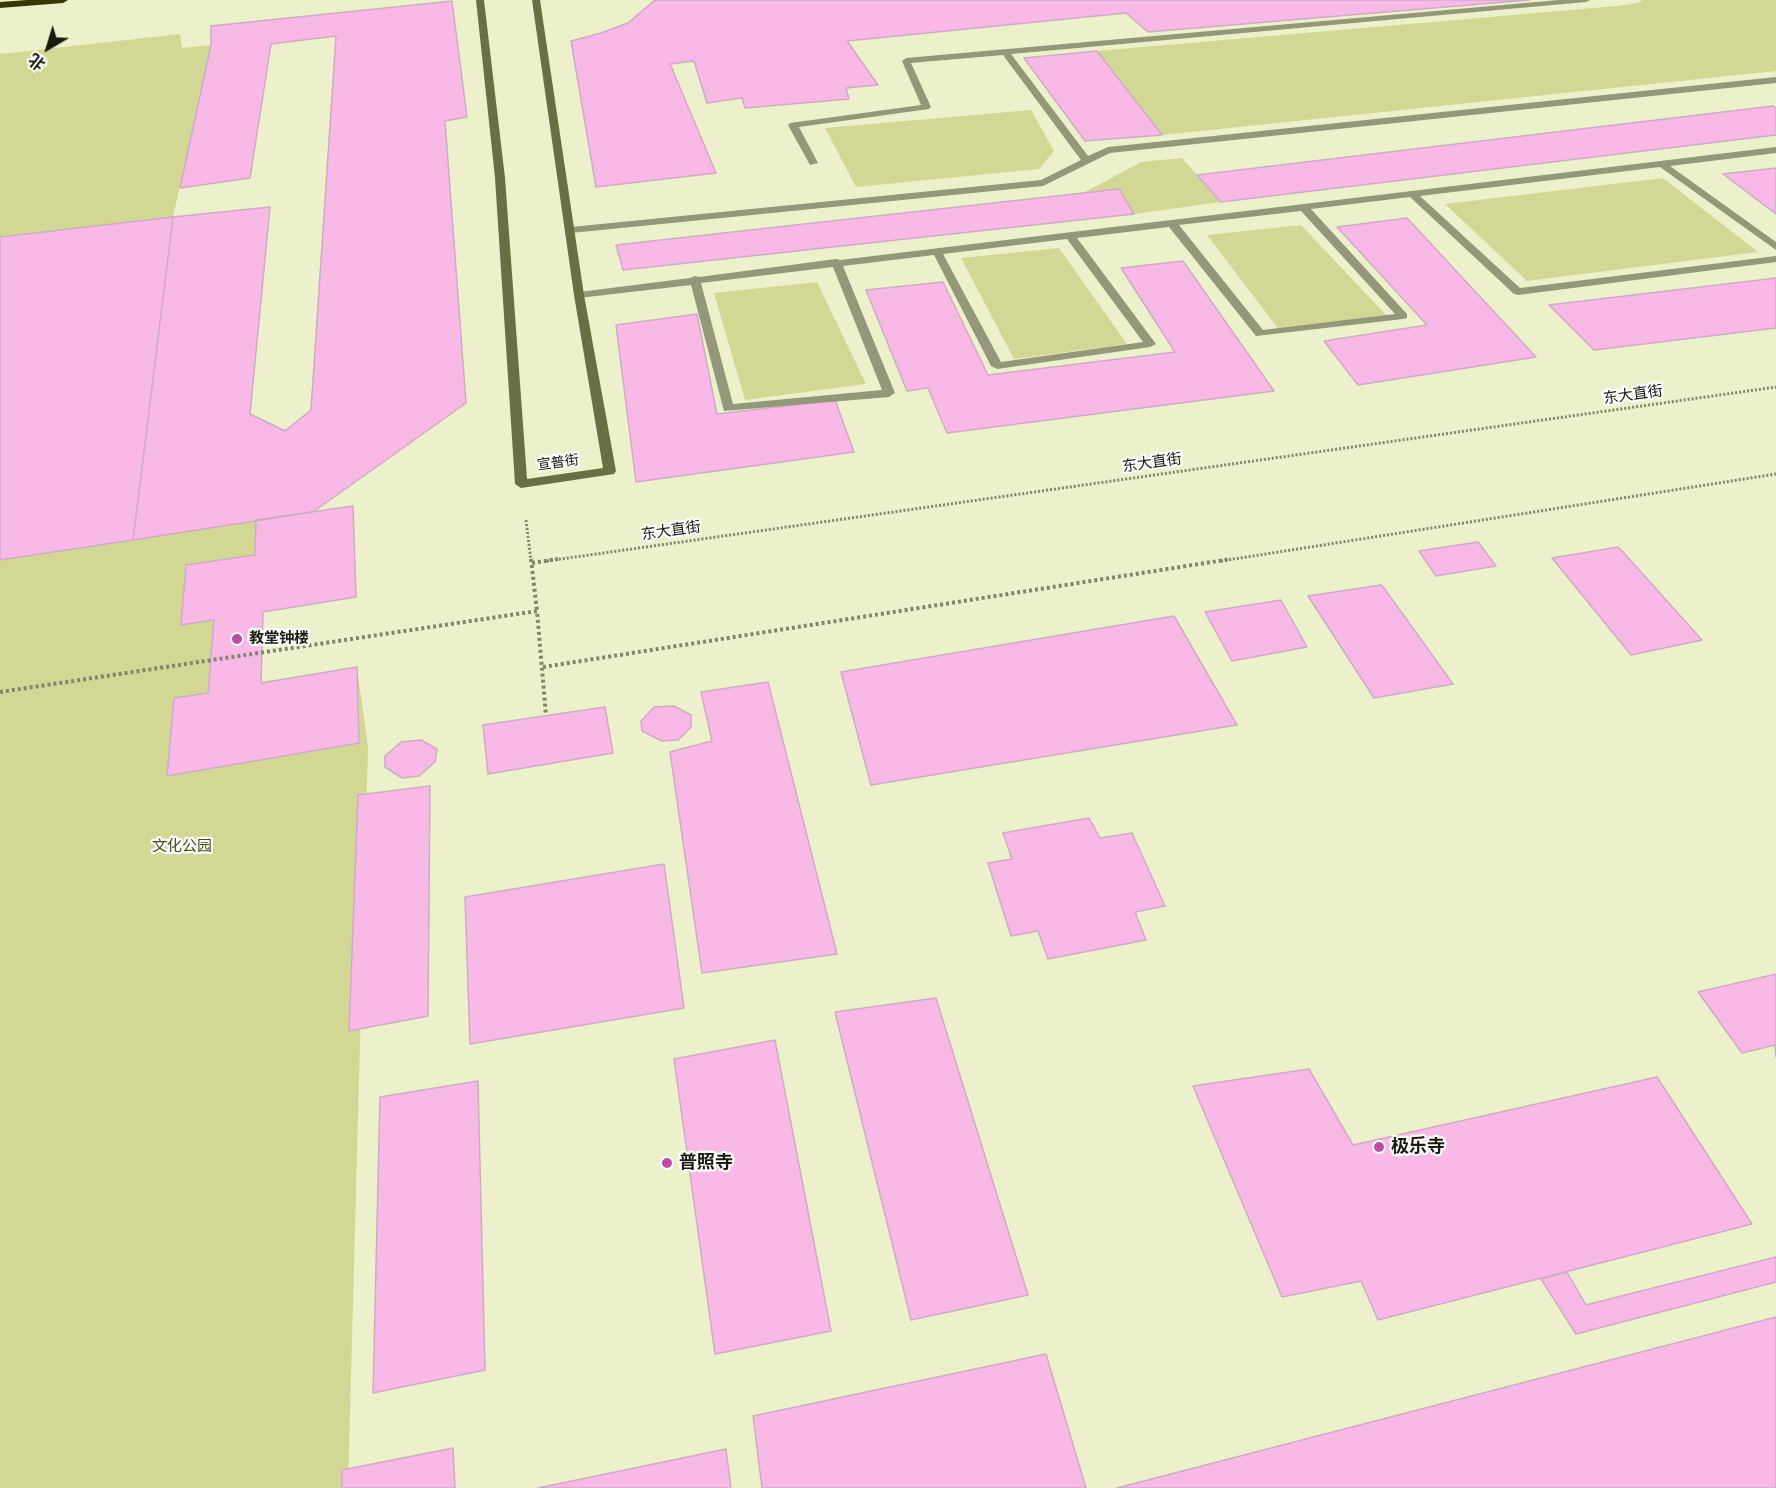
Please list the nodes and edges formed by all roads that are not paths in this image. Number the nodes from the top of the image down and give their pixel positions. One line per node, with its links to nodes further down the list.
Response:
1 (63, 0): 5 (highway)
2 (480, 0): 22 (street, 宣普街)
3 (536, 0): 15 (street, 宣普街)
4 (1586, 0): 6 (lane)
5 (0, 5)
6 (1006, 53): 9 (lane); 10 (lane)
7 (1776, 80): 9 (lane)
8 (1775, 151): 11 (lane)
9 (1087, 161): 15 (lane)
10 (813, 163)
11 (1662, 164): 12 (lane); 17 (lane)
12 (1411, 193): 13 (lane); 19 (lane)
13 (1302, 206): 14 (lane); 14 (lane)
14 (1171, 222): 16 (lane)
15 (571, 230): 22 (street, 宣普街)
16 (1069, 234): 18 (lane); 18 (lane)
17 (1776, 247)
18 (936, 250): 20 (lane)
19 (1776, 259)
20 (836, 262): 21 (lane); 21 (lane)
21 (694, 279): 22 (lane)
22 (579, 295)

